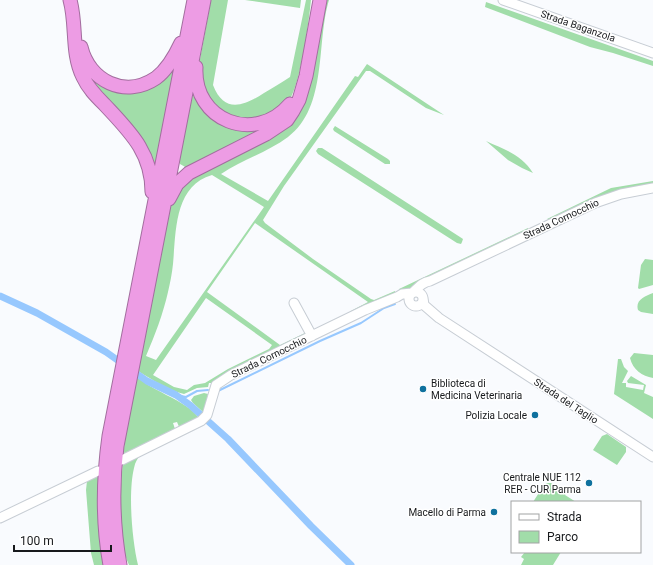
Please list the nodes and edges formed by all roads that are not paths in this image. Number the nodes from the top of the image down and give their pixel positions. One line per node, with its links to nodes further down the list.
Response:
1 (70, 0): 13 (highway)
2 (74, 0): 3 (highway)
3 (190, 0)
4 (194, 0): 13 (highway)
5 (204, 0): 6 (highway); 11 (highway)
6 (315, 0)
7 (320, 0): 11 (highway)
8 (503, 0): 9 (street, Strada Baganzola)
9 (653, 53)
10 (653, 188): 12 (street, Strada Cornocchio)
11 (156, 243): 20 (highway)
12 (430, 281): 14 (street, Strada Cornocchio); 16 (street)
13 (139, 282): 20 (highway)
14 (412, 293): 15 (street, Strada Cornocchio); 16 (street); 18 (street)
15 (396, 297): 18 (street); 21 (street, Strada Cornocchio)
16 (422, 297): 18 (street); 19 (street, Strada del Taglio)
17 (294, 303): 21 (street)
18 (412, 304): 19 (street, Strada del Taglio)
19 (439, 318): 22 (street, Strada del Taglio)
20 (135, 329): 26 (highway)
21 (312, 336): 23 (street, Strada Cornocchio)
22 (653, 457)
23 (122, 460)
24 (98, 471): 25 (street)
25 (0, 518)
26 (118, 564)

